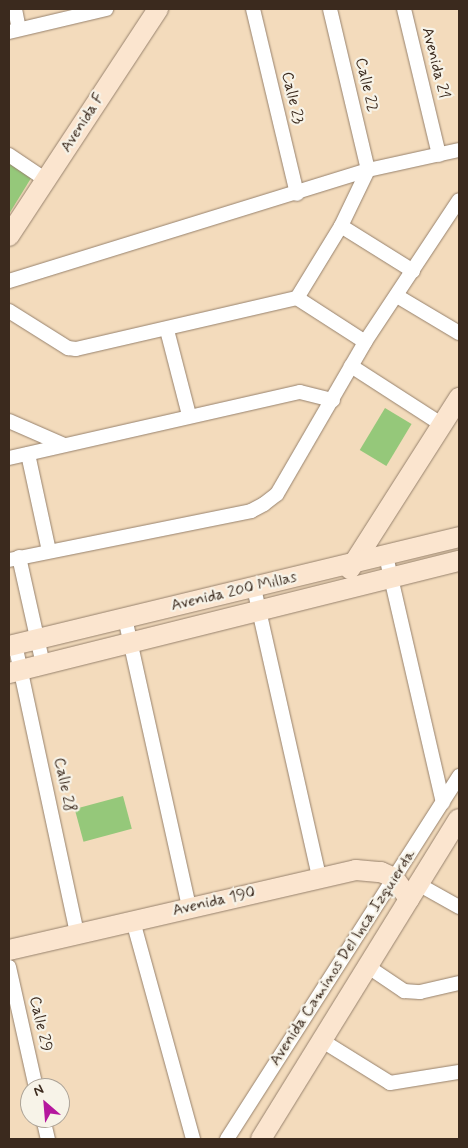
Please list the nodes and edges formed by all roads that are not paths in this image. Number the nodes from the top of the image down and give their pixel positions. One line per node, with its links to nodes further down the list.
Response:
1 (15, 9): 7 (street)
2 (158, 9): 12 (main road, Avenida F)
3 (253, 9): 13 (street, Calle 23)
4 (330, 9): 11 (street, Calle 22)
5 (404, 9): 10 (street, Avenida 21)
6 (99, 10): 7 (street)
7 (14, 30)
8 (459, 150): 10 (street)
9 (9, 155): 12 (street)
10 (439, 155): 11 (street)
11 (368, 170): 13 (street); 15 (street)
12 (46, 180): 16 (main road, Avenida F)
13 (297, 194): 18 (street)
14 (459, 200): 17 (street)
15 (341, 226): 17 (street); 20 (street)
16 (9, 236)
17 (413, 271): 19 (street)
18 (9, 281)
19 (397, 296): 23 (street); 24 (street)
20 (297, 298): 22 (street); 24 (street)
21 (9, 311): 22 (street)
22 (167, 330): 28 (street)
23 (459, 333)
24 (365, 342): 25 (street)
25 (351, 366): 27 (street); 30 (street)
26 (459, 398): 30 (main road)
27 (333, 400): 28 (street); 35 (street)
28 (189, 416): 31 (street)
29 (9, 421): 31 (street)
30 (441, 424): 39 (main road)
31 (64, 445): 32 (street)
32 (28, 454): 33 (street); 35 (street)
33 (9, 458)
34 (459, 537): 36 (main road, Avenida 200 Millas)
35 (49, 551): 37 (street)
36 (386, 556): 39 (main road, Avenida 200 Millas); 40 (street)
37 (14, 558): 45 (street)
38 (459, 561): 40 (main road, Avenida 200 Millas)
39 (353, 565): 41 (main road, Avenida 200 Millas); 42 (main road)
40 (390, 577): 42 (main road, Avenida 200 Millas); 51 (street)
41 (254, 588): 43 (street); 44 (main road, Avenida 200 Millas)
42 (337, 590): 43 (main road, Avenida 200 Millas)
43 (259, 610): 46 (main road, Avenida 200 Millas); 53 (street)
44 (125, 618): 45 (main road, Avenida 200 Millas); 46 (street)
45 (37, 639): 47 (main road, Avenida 200 Millas); 48 (street)
46 (131, 642): 48 (main road, Avenida 200 Millas); 57 (street)
47 (12, 645): 49 (street, Calle 28)
48 (43, 664): 49 (main road, Avenida 200 Millas)
49 (15, 671): 59 (street, Calle 28)
50 (459, 776): 51 (street, Avenida Caminos Del Inca Izquierda)
51 (443, 803): 54 (street, Avenida Caminos Del Inca Izquierda)
52 (459, 819): 55 (main road, Avenida Caminos Del Inca Izquierda)
53 (319, 877): 54 (main road, Avenida 190); 57 (main road, Avenida 190)
54 (394, 878): 55 (main road); 68 (street, Avenida Caminos Del Inca Izquierda)
55 (413, 892): 56 (street); 61 (main road, Avenida Caminos Del Inca Izquierda)
56 (459, 907)
57 (189, 908): 58 (main road, Avenida 190)
58 (132, 921): 59 (main road, Avenida 190); 67 (street)
59 (78, 934): 60 (main road, Avenida 190)
60 (9, 950)
61 (367, 966): 63 (street); 64 (main road, Avenida Caminos Del Inca Izquierda)
62 (9, 967): 66 (street, Calle 29)
63 (459, 983)
64 (321, 1040): 65 (street); 69 (main road, Avenida Caminos Del Inca Izquierda)
65 (459, 1072)
66 (34, 1078)
67 (193, 1139)
68 (227, 1139)
69 (261, 1139)

